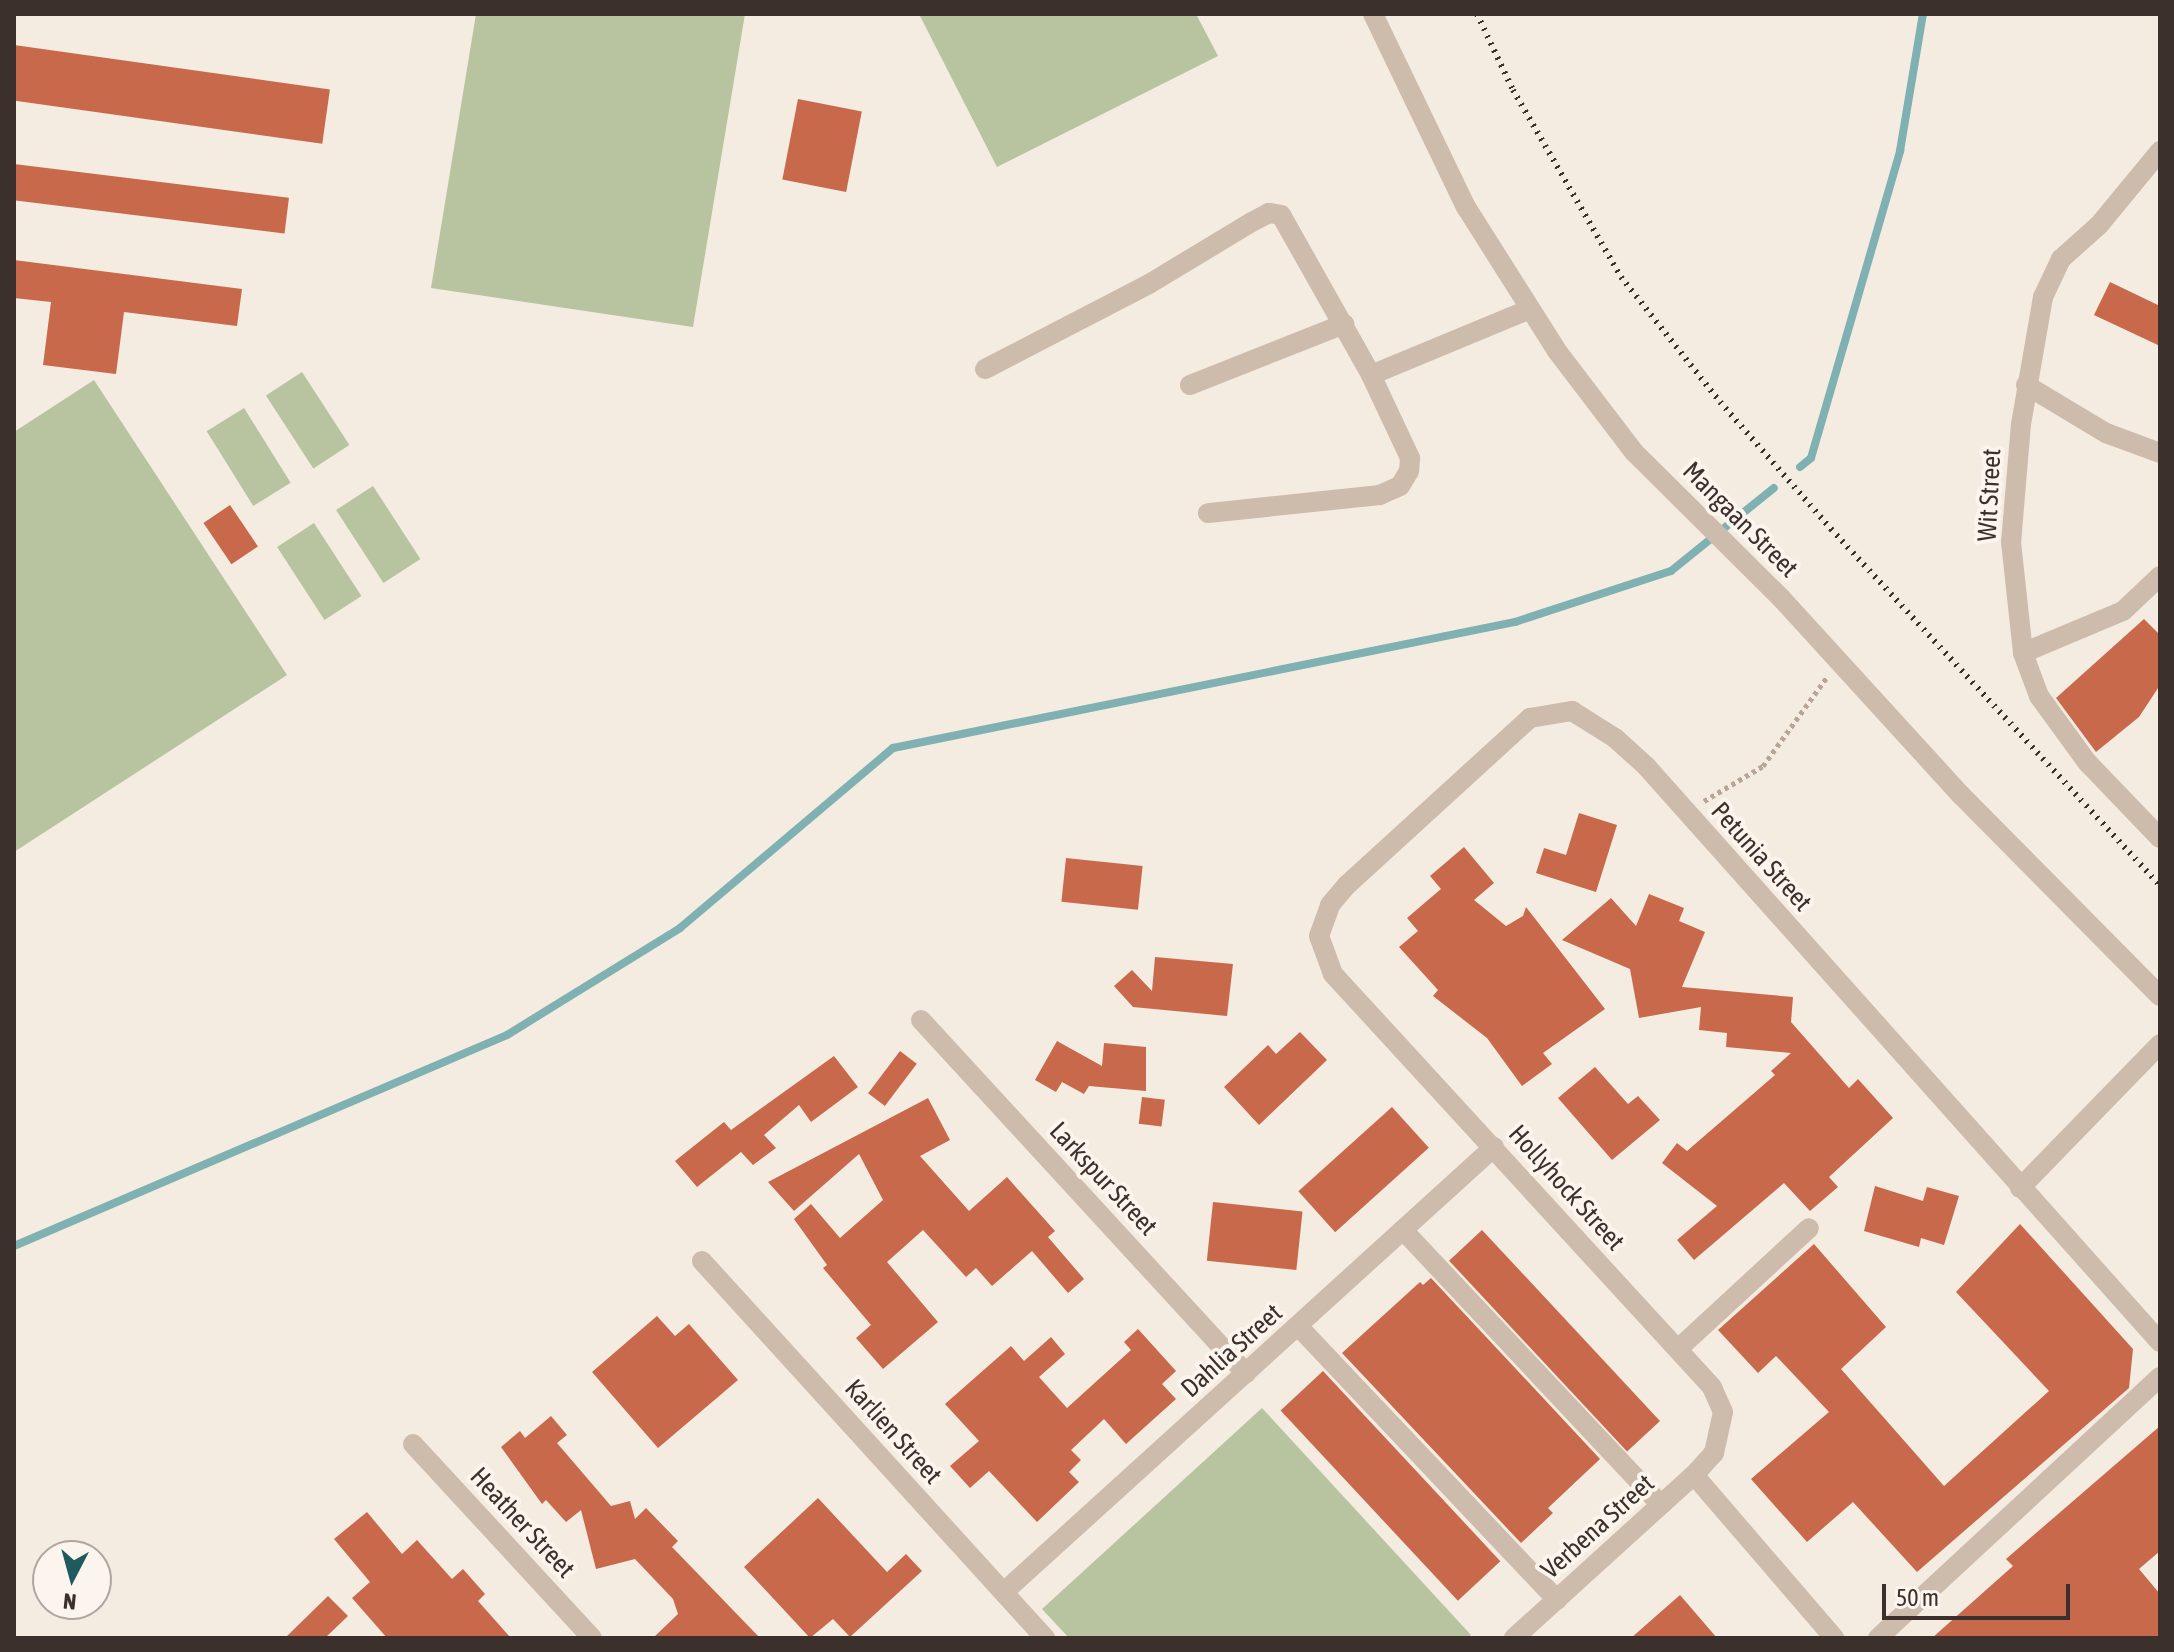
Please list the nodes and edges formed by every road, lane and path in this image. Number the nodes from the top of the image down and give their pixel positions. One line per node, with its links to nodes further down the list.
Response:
1 (1373, 14): 3 (street, Mangaan Street)
2 (2160, 151): 8 (street, Wit Street)
3 (1530, 309): 6 (street); 13 (street, Mangaan Street)
4 (1344, 324): 5 (street); 6 (street); 7 (street)
5 (985, 369)
6 (1371, 375): 10 (street)
7 (1190, 385)
8 (2026, 385): 9 (street); 12 (street, Wit Street)
9 (2160, 453)
10 (1208, 513)
11 (2160, 576): 12 (street)
12 (2023, 653): 15 (street, Wit Street)
13 (1838, 664): 14 (path); 17 (street, Mangaan Street)
14 (1681, 806): 16 (street, Petunia Street); 21 (street, Petunia Street)
15 (2160, 838)
16 (1333, 974): 20 (street, Hollyhock Street)
17 (2160, 996)
18 (921, 1020): 28 (street, Larkspur Street)
19 (2160, 1044): 21 (street)
20 (1494, 1147): 23 (street, Dahlia Street); 27 (street, Hollyhock Street)
21 (2020, 1188): 26 (street, Petunia Street)
22 (1809, 1228): 27 (street)
23 (1403, 1230): 25 (street, Dahlia Street); 33 (street)
24 (702, 1261): 34 (street, Karlien Street)
25 (1298, 1326): 28 (street, Dahlia Street); 35 (street)
26 (2160, 1342)
27 (1678, 1349): 31 (street, Hollyhock Street)
28 (1246, 1373): 34 (street, Dahlia Street)
29 (2160, 1377): 40 (street)
30 (413, 1444): 36 (street, Heather Street)
31 (1714, 1453): 32 (street, Verbena Street)
32 (1694, 1475): 33 (street, Verbena Street); 39 (street)
33 (1661, 1505): 35 (street, Verbena Street)
34 (1004, 1592): 37 (street, Karlien Street)
35 (1557, 1600): 38 (street, Verbena Street)
36 (592, 1638)
37 (1045, 1638)
38 (1514, 1638)
39 (1834, 1638)
40 (1878, 1638)

